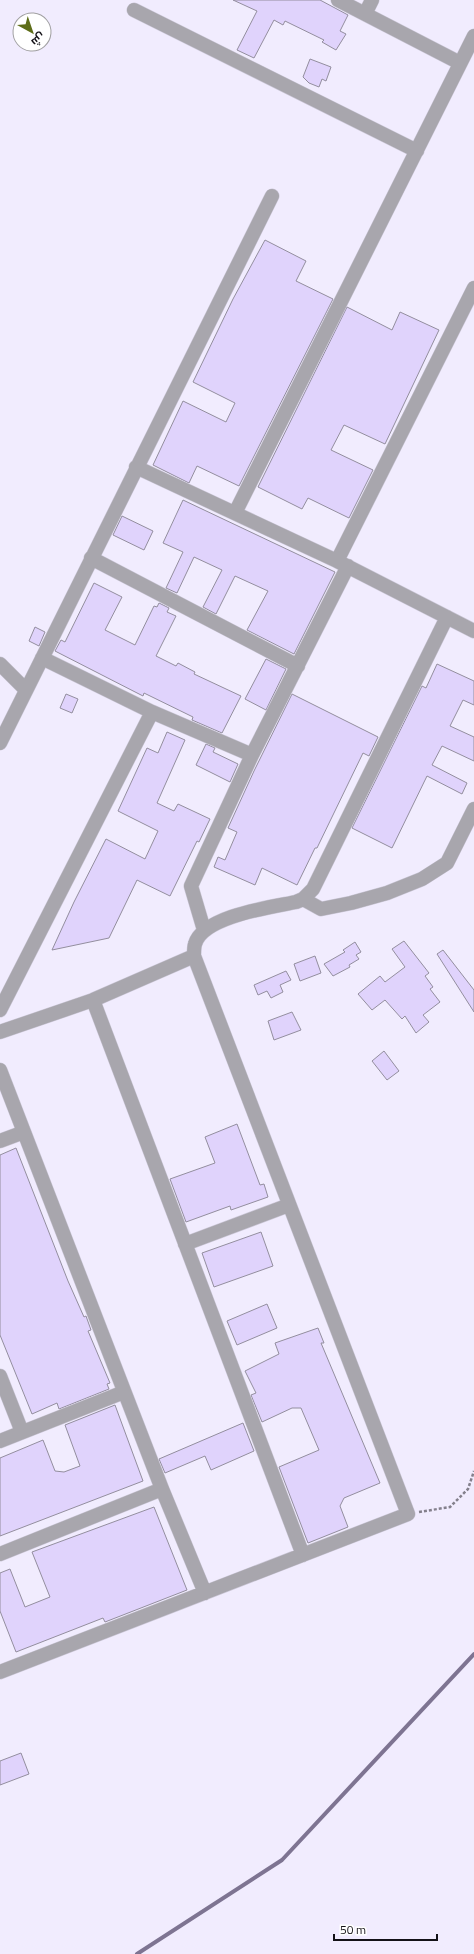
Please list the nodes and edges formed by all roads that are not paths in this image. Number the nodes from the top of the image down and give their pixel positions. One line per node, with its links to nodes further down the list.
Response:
1 (338, 0): 4 (street)
2 (372, 0): 4 (street)
3 (134, 10): 7 (street)
4 (365, 14): 6 (street)
5 (474, 36): 6 (street)
6 (460, 63): 7 (street)
7 (416, 151): 11 (street)
8 (272, 196): 10 (street)
9 (474, 288): 13 (street)
10 (136, 467): 11 (street); 12 (street)
11 (235, 513): 13 (street)
12 (91, 558): 16 (street); 18 (street)
13 (343, 564): 14 (street); 18 (street)
14 (447, 617): 15 (street); 24 (street)
15 (474, 631)
16 (42, 658): 19 (street); 20 (street)
17 (0, 664): 19 (street)
18 (298, 666): 22 (street)
19 (26, 690): 21 (street)
20 (152, 712): 22 (street); 28 (street)
21 (0, 743)
22 (252, 755): 25 (street)
23 (474, 809): 24 (street)
24 (303, 899): 25 (street)
25 (204, 930): 26 (street)
26 (194, 956): 27 (street); 33 (street)
27 (93, 1000): 29 (street); 34 (street)
28 (0, 1010)
29 (0, 1032)
30 (0, 1070): 31 (street)
31 (24, 1132): 32 (street); 36 (street)
32 (0, 1142)
33 (289, 1205): 34 (street); 41 (street)
34 (185, 1244): 41 (street)
35 (0, 1376): 37 (street)
36 (124, 1392): 37 (street); 39 (street)
37 (22, 1432): 38 (street)
38 (0, 1441)
39 (162, 1489): 40 (street); 42 (street)
40 (0, 1554)
41 (303, 1555): 42 (street)
42 (205, 1593): 43 (street)
43 (0, 1672)

